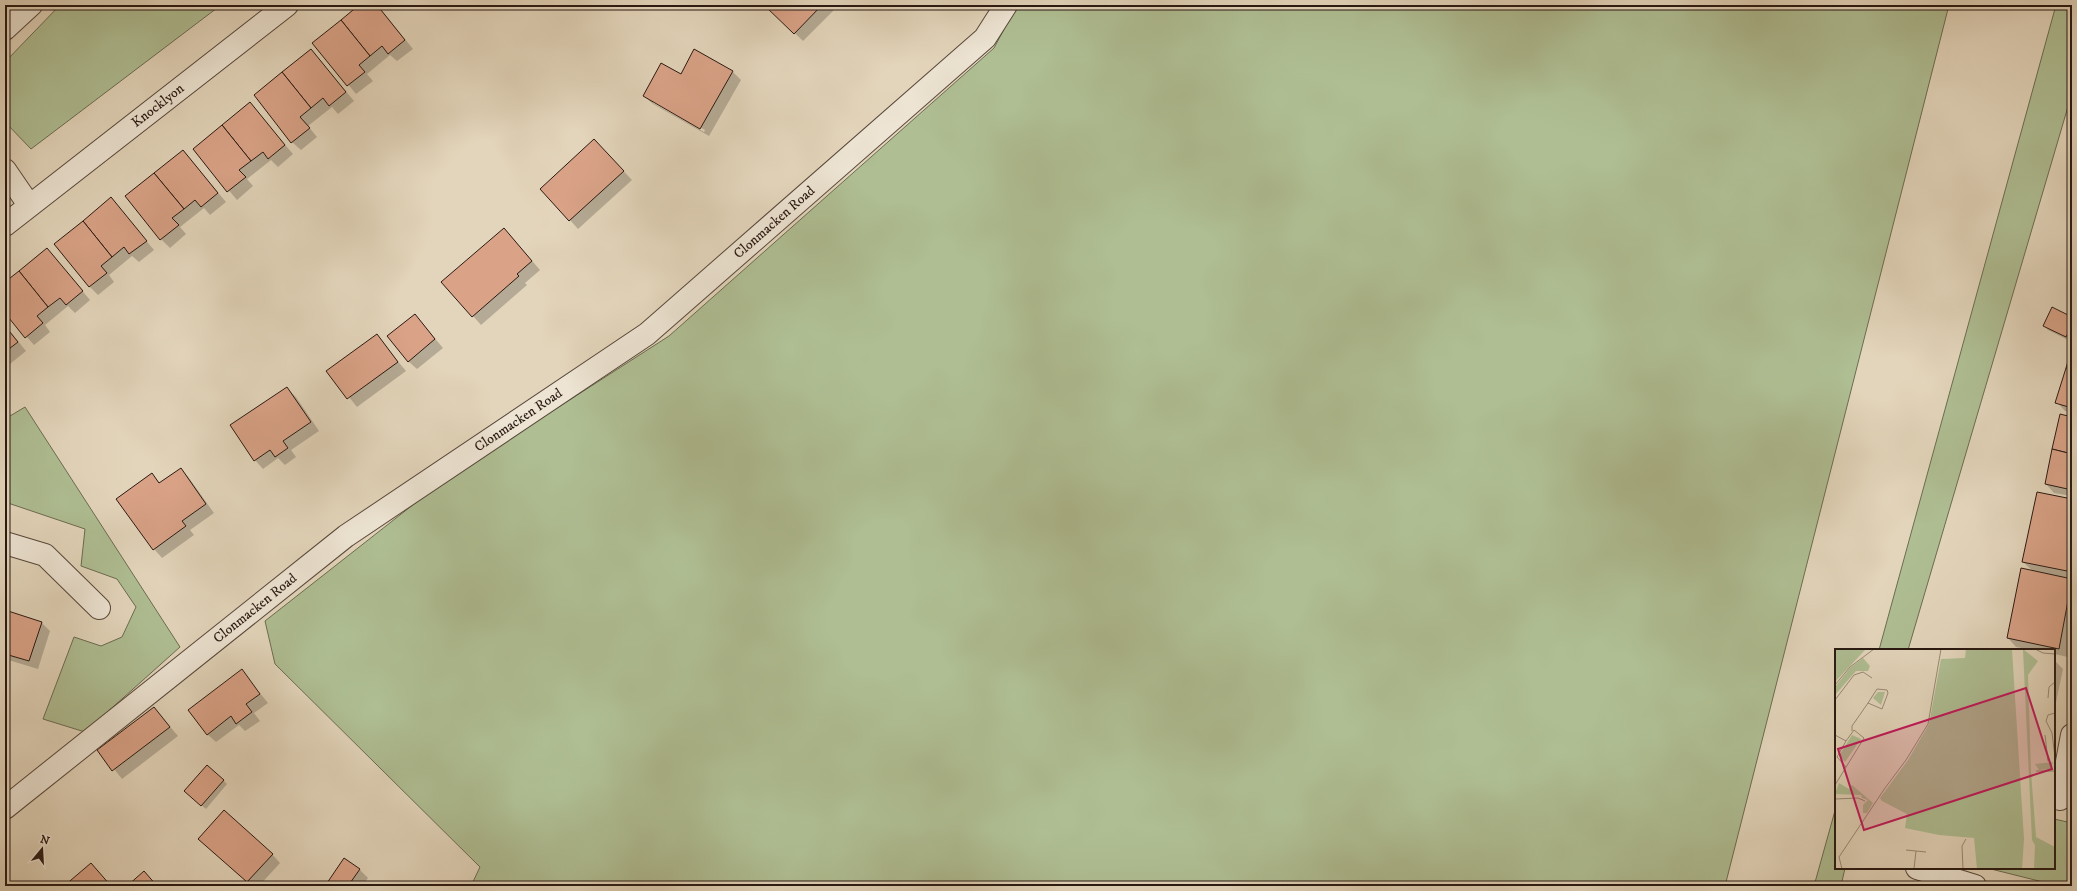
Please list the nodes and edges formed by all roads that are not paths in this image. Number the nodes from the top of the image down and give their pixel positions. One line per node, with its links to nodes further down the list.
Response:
1 (31, 5): 4 (street)
2 (287, 5): 6 (street, Knocklyon)
3 (1006, 5): 12 (street, Clonmacken Road)
4 (5, 28)
5 (5, 170): 6 (street)
6 (29, 205): 7 (street, Knocklyon)
7 (5, 225)
8 (5, 543): 9 (street)
9 (99, 608)
10 (2072, 735): 11 (street)
11 (2060, 799)
12 (5, 808)
13 (1920, 869): 14 (street)
14 (1975, 886)

